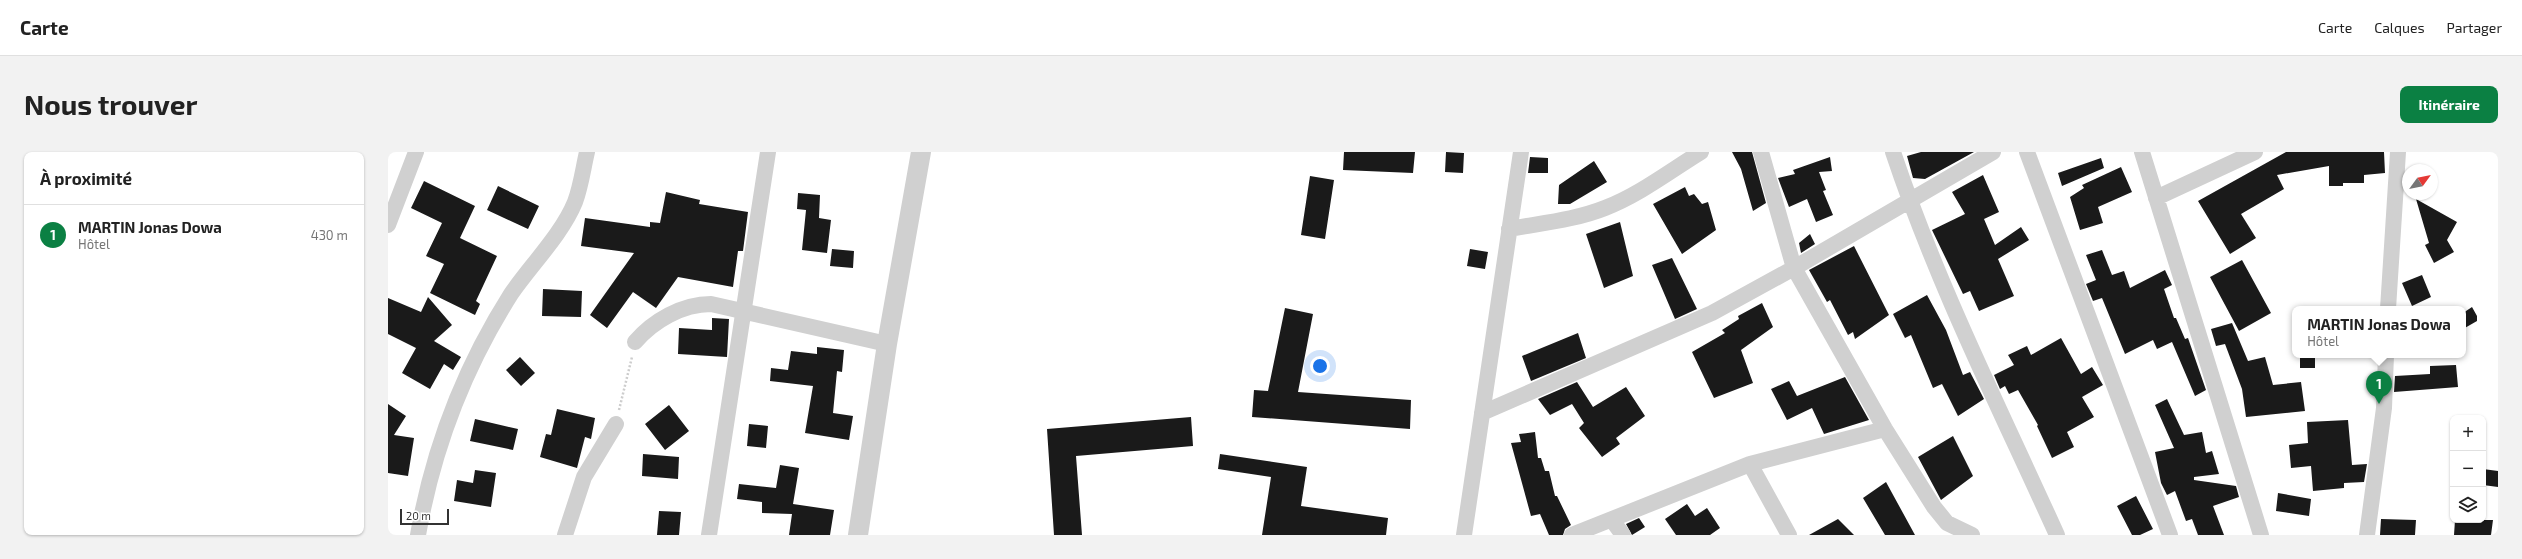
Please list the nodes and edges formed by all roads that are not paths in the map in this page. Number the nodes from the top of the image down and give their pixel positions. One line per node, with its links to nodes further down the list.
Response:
1 (416, 152): 16 (street)
2 (587, 152): 29 (street)
3 (768, 152): 20 (street)
4 (921, 152): 22 (street)
5 (1521, 152): 17 (street)
6 (1701, 152): 17 (street)
7 (1761, 152): 18 (street)
8 (1893, 152): 15 (street)
9 (1993, 152): 15 (street)
10 (2027, 152): 39 (street)
11 (2142, 152): 14 (street)
12 (2255, 152): 14 (street)
13 (2398, 152): 19 (street)
14 (2156, 198): 40 (street)
15 (1909, 201): 18 (street); 38 (street)
16 (388, 224)
17 (1509, 229): 24 (street)
18 (1794, 268): 24 (street); 26 (street)
19 (2388, 306)
20 (743, 311): 21 (street); 22 (street); 31 (street)
21 (635, 342)
22 (887, 344): 32 (street)
23 (2386, 358): 41 (street)
24 (1482, 413): 33 (street)
25 (616, 424): 30 (street)
26 (1885, 429): 27 (street); 37 (street)
27 (1750, 464): 28 (street); 36 (street)
28 (1612, 520): 34 (street); 35 (street)
29 (418, 535)
30 (565, 535)
31 (709, 535)
32 (858, 535)
33 (1464, 535)
34 (1572, 535)
35 (1623, 535)
36 (1789, 535)
37 (1972, 535)
38 (2057, 535)
39 (2170, 535)
40 (2261, 535)
41 (2366, 535)

